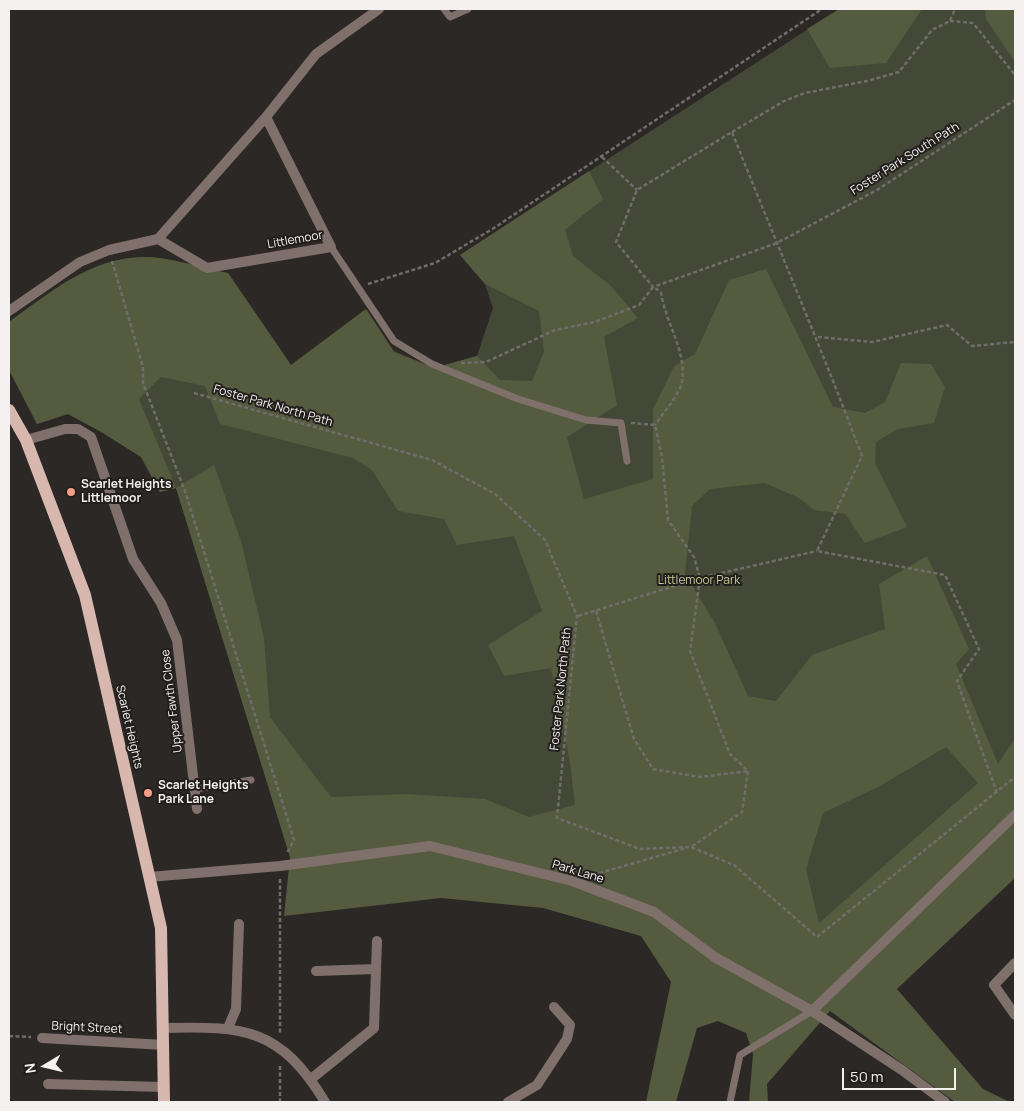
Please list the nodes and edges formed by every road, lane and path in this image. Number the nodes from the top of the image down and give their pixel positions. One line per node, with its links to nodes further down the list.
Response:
1 (444, 9): 2 (lane)
2 (468, 9)
3 (822, 9): 11 (path)
4 (956, 9): 6 (path)
5 (378, 10): 9 (street)
6 (950, 20): 7 (path); 10 (path)
7 (1015, 75)
8 (1015, 100): 14 (path, Foster Park South Path)
9 (266, 117): 13 (street); 15 (street, Littlemoor)
10 (732, 132): 12 (path); 14 (path)
11 (602, 157): 12 (path); 17 (path)
12 (637, 190): 18 (path)
13 (158, 239): 15 (street, Littlemoor); 16 (street)
14 (777, 243): 18 (path, Foster Park South Path); 20 (path)
15 (331, 247): 17 (lane)
16 (109, 250): 19 (street); 41 (path)
17 (359, 286): 25 (lane)
18 (653, 287): 22 (path); 26 (path)
19 (9, 311)
20 (818, 337): 21 (path); 29 (path)
21 (1015, 342)
22 (459, 363)
23 (194, 393): 32 (path, Foster Park North Path)
24 (9, 410): 27 (main road, Scarlet Heights)
25 (621, 422): 26 (path); 28 (lane)
26 (655, 425): 30 (path)
27 (26, 440): 36 (street, Upper Fawth Close); 42 (main road, Scarlet Heights)
28 (628, 461)
29 (817, 551): 30 (path); 37 (path)
30 (700, 578): 31 (path); 33 (path)
31 (596, 612): 32 (path); 33 (path)
32 (578, 616): 40 (path, Foster Park North Path)
33 (748, 771): 40 (path)
34 (1015, 777): 37 (path)
35 (251, 780): 36 (lane)
36 (195, 789): 38 (street, Upper Fawth Close)
37 (997, 793): 40 (path, Foster Park North Path)
38 (197, 809)
39 (1015, 815): 50 (street)
40 (691, 847): 43 (path)
41 (280, 866): 42 (street, Park Lane); 43 (street, Park Lane); 57 (path)
42 (149, 877): 52 (main road, Scarlet Heights)
43 (572, 882): 50 (street, Park Lane)
44 (239, 924): 53 (street)
45 (377, 942): 47 (street)
46 (1015, 963): 51 (street)
47 (376, 969): 48 (street); 58 (street)
48 (316, 971)
49 (554, 1007): 64 (street)
50 (812, 1011): 65 (lane); 66 (street, Park Lane)
51 (1015, 1015)
52 (164, 1028): 53 (street); 56 (main road, Scarlet Heights)
53 (228, 1028): 57 (street)
54 (9, 1036): 55 (path, Bright Street)
55 (42, 1038): 56 (street, Bright Street)
56 (164, 1045): 60 (main road, Scarlet Heights)
57 (280, 1047): 58 (street); 62 (path)
58 (311, 1079): 63 (street)
59 (48, 1084): 60 (street)
60 (164, 1087): 61 (main road, Scarlet Heights)
61 (164, 1102)
62 (280, 1102)
63 (325, 1102)
64 (508, 1102)
65 (730, 1102)
66 (944, 1102)

